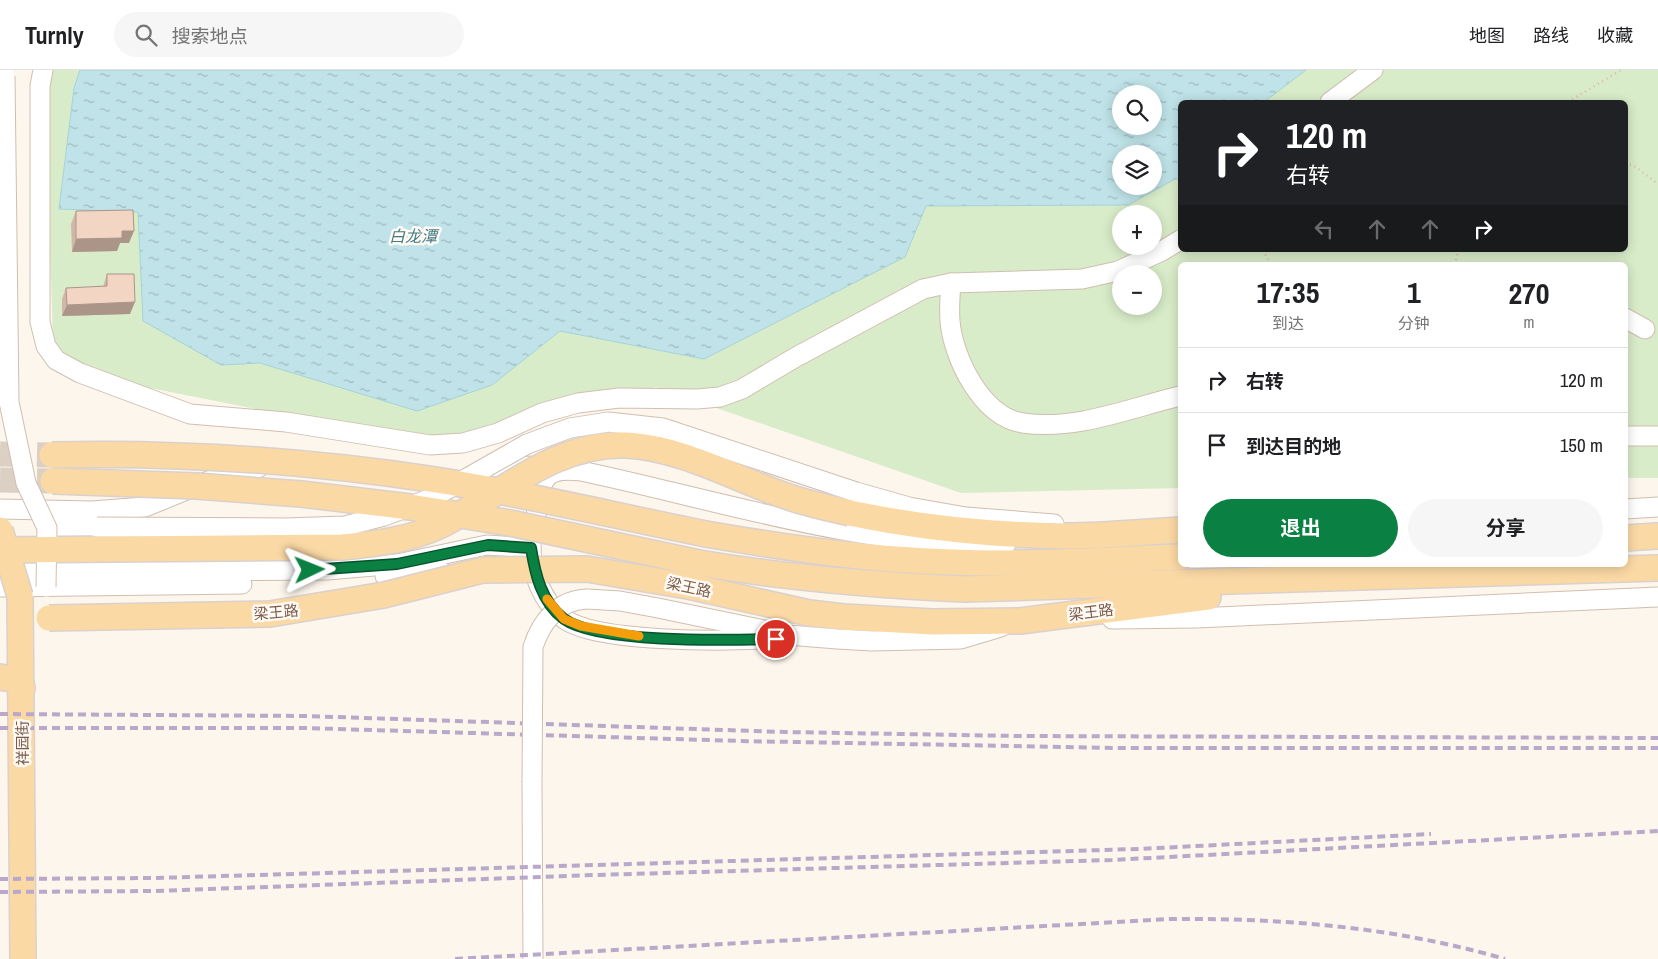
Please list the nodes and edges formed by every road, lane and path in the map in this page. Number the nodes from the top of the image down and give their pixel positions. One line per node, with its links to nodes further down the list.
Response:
1 (43, 70): 10 (street)
2 (1373, 70): 5 (street)
3 (1621, 70): 6 (path)
4 (5, 73): 23 (street, bridge)
5 (1333, 100)
6 (1571, 100)
7 (1628, 164): 8 (path)
8 (1658, 184)
9 (1178, 241): 10 (street)
10 (951, 283): 13 (street)
11 (1628, 320): 12 (street)
12 (1645, 329)
13 (1178, 396)
14 (1628, 436): 15 (street)
15 (1658, 436)
16 (52, 455): 32 (main road, bridge)
17 (562, 469): 21 (street); 27 (street); 30 (street)
18 (52, 481): 37 (main road, 梁王路, bridge)
19 (853, 502): 23 (street, bridge); 26 (street); 27 (main road); 31 (main road, bridge)
20 (1658, 507): 22 (street)
21 (0, 509)
22 (1628, 509)
23 (47, 528): 39 (street, bridge)
24 (0, 530): 41 (main road, 祥园街, bridge)
25 (1178, 530): 27 (main road)
26 (1178, 530)
27 (1067, 536)
28 (1658, 536): 29 (main road)
29 (1628, 538)
30 (531, 548): 36 (street); 44 (street)
31 (0, 550)
32 (1178, 557)
33 (1658, 568): 38 (main road, 梁王路)
34 (483, 570): 37 (main road, 梁王路, bridge); 39 (street, bridge); 42 (main road, 梁王路, bridge)
35 (0, 572): 36 (street)
36 (118, 572): 42 (street)
37 (696, 575): 38 (main road, 梁王路); 43 (main road, 梁王路)
38 (1357, 578): 43 (main road, 梁王路)
39 (46, 587): 41 (street)
40 (1658, 597): 43 (street)
41 (14, 601): 42 (main road, 梁王路); 46 (main road, 祥园街)
42 (49, 618)
43 (1020, 621): 44 (street)
44 (811, 637): 48 (street, bridge)
45 (0, 676): 46 (main road)
46 (22, 688): 47 (main road, 祥园街)
47 (23, 959)
48 (533, 959)

